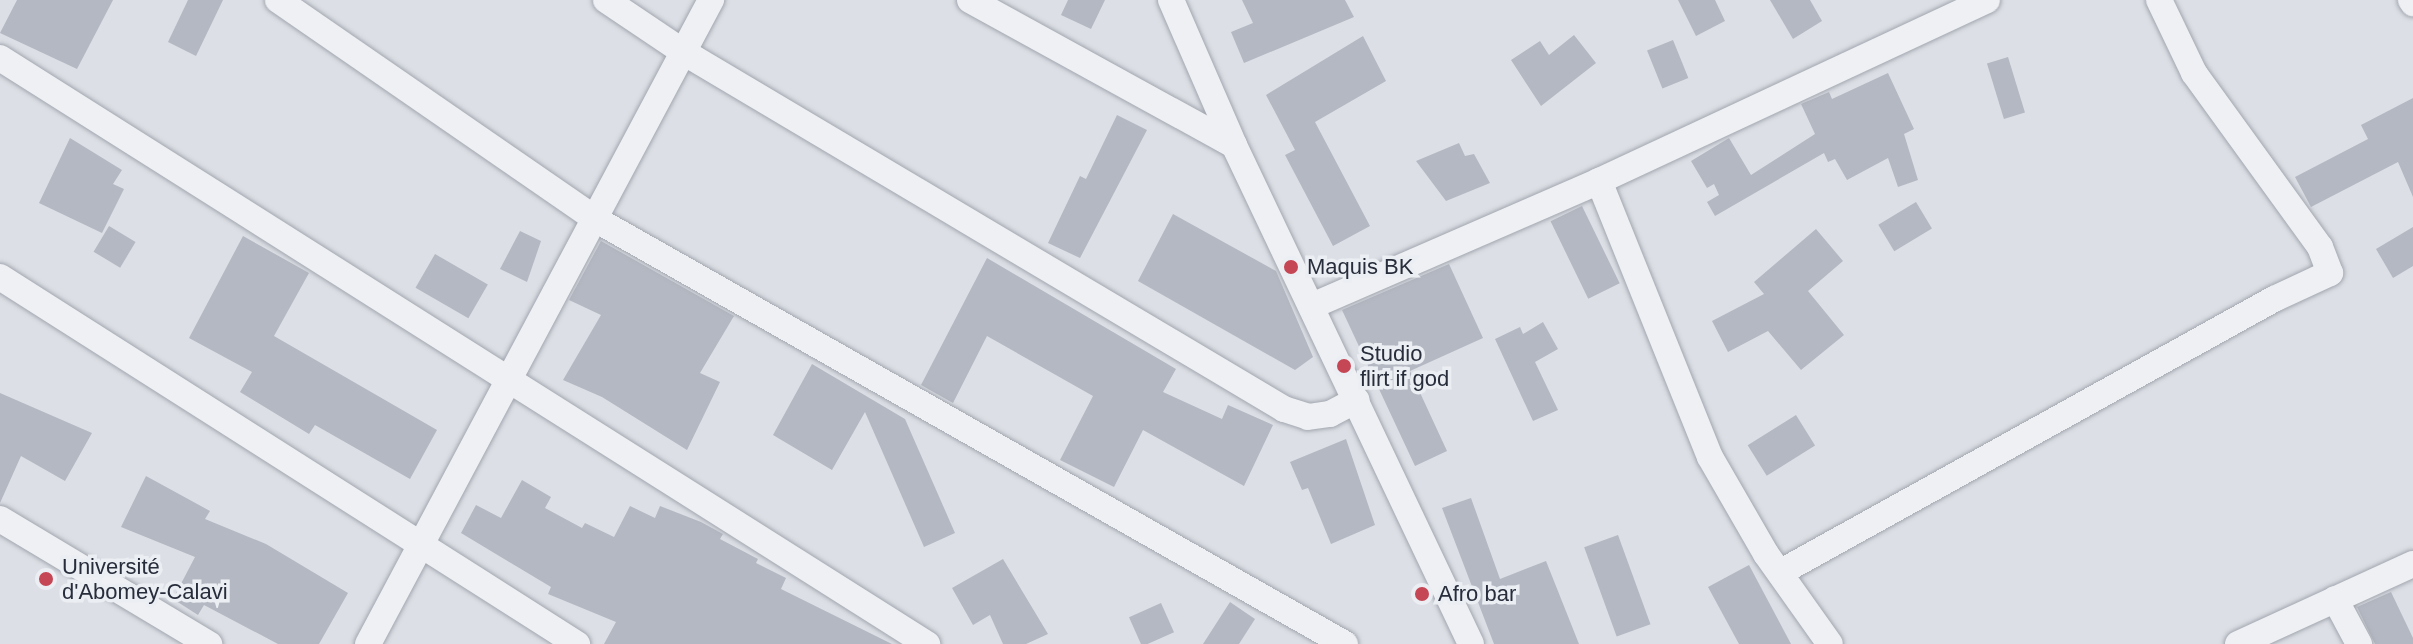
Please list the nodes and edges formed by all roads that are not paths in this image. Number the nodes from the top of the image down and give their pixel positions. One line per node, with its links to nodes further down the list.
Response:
1 (278, 0): 12 (street)
2 (606, 0): 8 (street)
3 (711, 0): 8 (street)
4 (970, 0): 10 (street)
5 (1171, 0): 10 (street)
6 (1987, 0): 11 (street)
7 (2159, 0): 20 (street)
8 (685, 53): 12 (street); 16 (street)
9 (0, 58): 15 (street)
10 (1234, 145): 14 (street)
11 (1599, 181): 14 (street); 20 (street)
12 (595, 219): 15 (street); 26 (street)
13 (0, 277): 18 (street)
14 (1312, 306): 16 (street)
15 (511, 385): 18 (street); 25 (street)
16 (1356, 400): 27 (street)
17 (0, 519): 22 (street)
18 (423, 548): 23 (street); 24 (street)
19 (2413, 564): 21 (street)
20 (1781, 572): 28 (street)
21 (2335, 599): 29 (street); 30 (street)
22 (209, 644)
23 (368, 644)
24 (577, 644)
25 (927, 644)
26 (1345, 644)
27 (1471, 644)
28 (1830, 644)
29 (2238, 644)
30 (2359, 644)

